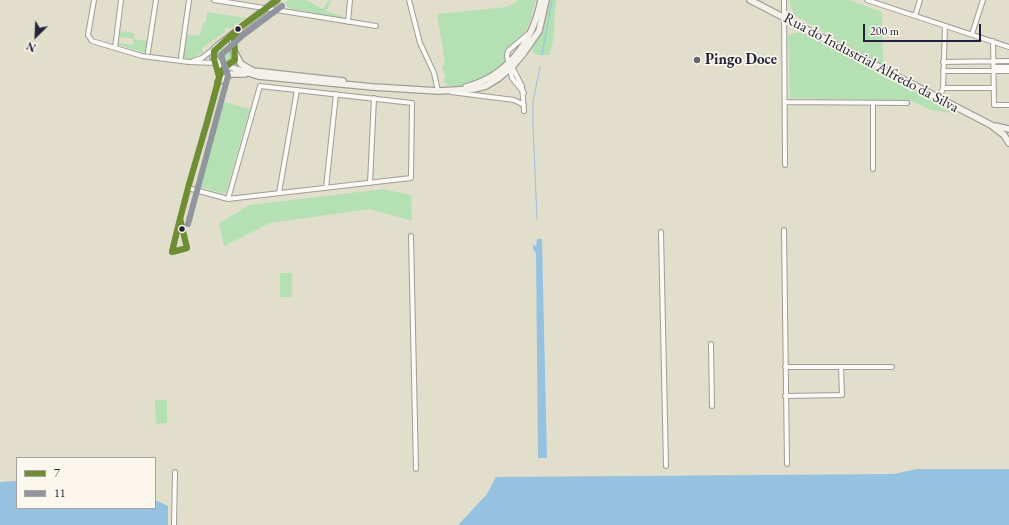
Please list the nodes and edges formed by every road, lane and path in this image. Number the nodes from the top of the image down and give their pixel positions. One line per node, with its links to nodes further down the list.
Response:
1 (94, 0): 29 (street)
2 (121, 0): 29 (street)
3 (156, 0): 32 (street)
4 (189, 0): 33 (street)
5 (214, 0): 16 (street)
6 (277, 0): 18 (street)
7 (350, 0): 21 (street)
8 (409, 0): 52 (street)
9 (541, 0): 40 (street)
10 (546, 0): 40 (street)
11 (750, 0): 20 (street, Rua do Industrial Alfredo da Silva)
12 (784, 0): 20 (street)
13 (867, 0): 17 (street)
14 (920, 0): 19 (street)
15 (983, 0): 25 (street)
16 (226, 1): 18 (street)
17 (875, 1): 19 (street)
18 (266, 9): 21 (street); 24 (street)
19 (915, 16): 23 (street)
20 (784, 18): 55 (street, Rua do Industrial Alfredo da Silva); 56 (street)
21 (348, 22): 22 (street)
22 (376, 26)
23 (945, 26): 25 (street); 35 (street)
24 (238, 29): 27 (street); 31 (street)
25 (972, 34): 26 (street)
26 (993, 41): 28 (street); 36 (street)
27 (222, 44): 30 (street); 31 (street)
28 (1009, 47)
29 (114, 48): 34 (street)
30 (215, 48): 34 (street); 38 (street)
31 (235, 51): 39 (street); 50 (street)
32 (148, 52)
33 (181, 57)
34 (189, 62): 38 (street)
35 (943, 62): 36 (street); 43 (street)
36 (994, 62): 37 (street); 42 (street)
37 (1009, 62)
38 (216, 63): 39 (street); 45 (street)
39 (227, 66): 45 (street); 46 (street)
40 (510, 67): 52 (street); 59 (street)
41 (1009, 67): 42 (street)
42 (994, 69): 43 (street); 44 (street); 49 (street)
43 (943, 71): 48 (street)
44 (1009, 71)
45 (220, 75): 47 (street)
46 (253, 75): 47 (street); 50 (street)
47 (218, 82): 69 (street)
48 (943, 88): 49 (street); 55 (street)
49 (994, 88): 60 (street)
50 (412, 89): 52 (street)
51 (297, 90): 53 (street); 71 (street); 72 (street)
52 (438, 91): 59 (street)
53 (336, 94): 54 (street); 70 (street)
54 (374, 98): 68 (street); 68 (street)
55 (939, 99): 62 (street, Rua do Industrial Alfredo da Silva)
56 (785, 102): 57 (street); 66 (street)
57 (873, 103): 58 (street); 67 (street)
58 (907, 103)
59 (524, 104): 61 (street)
60 (1009, 105)
61 (524, 111)
62 (991, 125): 63 (street, Rua do Industrial Alfredo da Silva); 65 (street, Rua do Industrial Alfredo da Silva)
63 (1009, 129)
64 (1009, 134): 65 (street)
65 (1009, 142)
66 (785, 165)
67 (873, 169)
68 (370, 183): 70 (street)
69 (188, 188): 72 (street); 73 (street)
70 (326, 188): 71 (street)
71 (279, 193): 72 (street)
72 (228, 199)
73 (180, 218): 73 (street)
74 (784, 230): 79 (street)
75 (661, 232): 84 (street)
76 (412, 236): 85 (street)
77 (710, 344): 82 (street)
78 (892, 366): 80 (street)
79 (784, 367): 80 (street); 81 (street)
80 (841, 367): 81 (street)
81 (785, 396): 83 (street)
82 (712, 406)
83 (787, 464)
84 (666, 466)
85 (416, 469)
86 (175, 472): 87 (street)
87 (174, 525)

